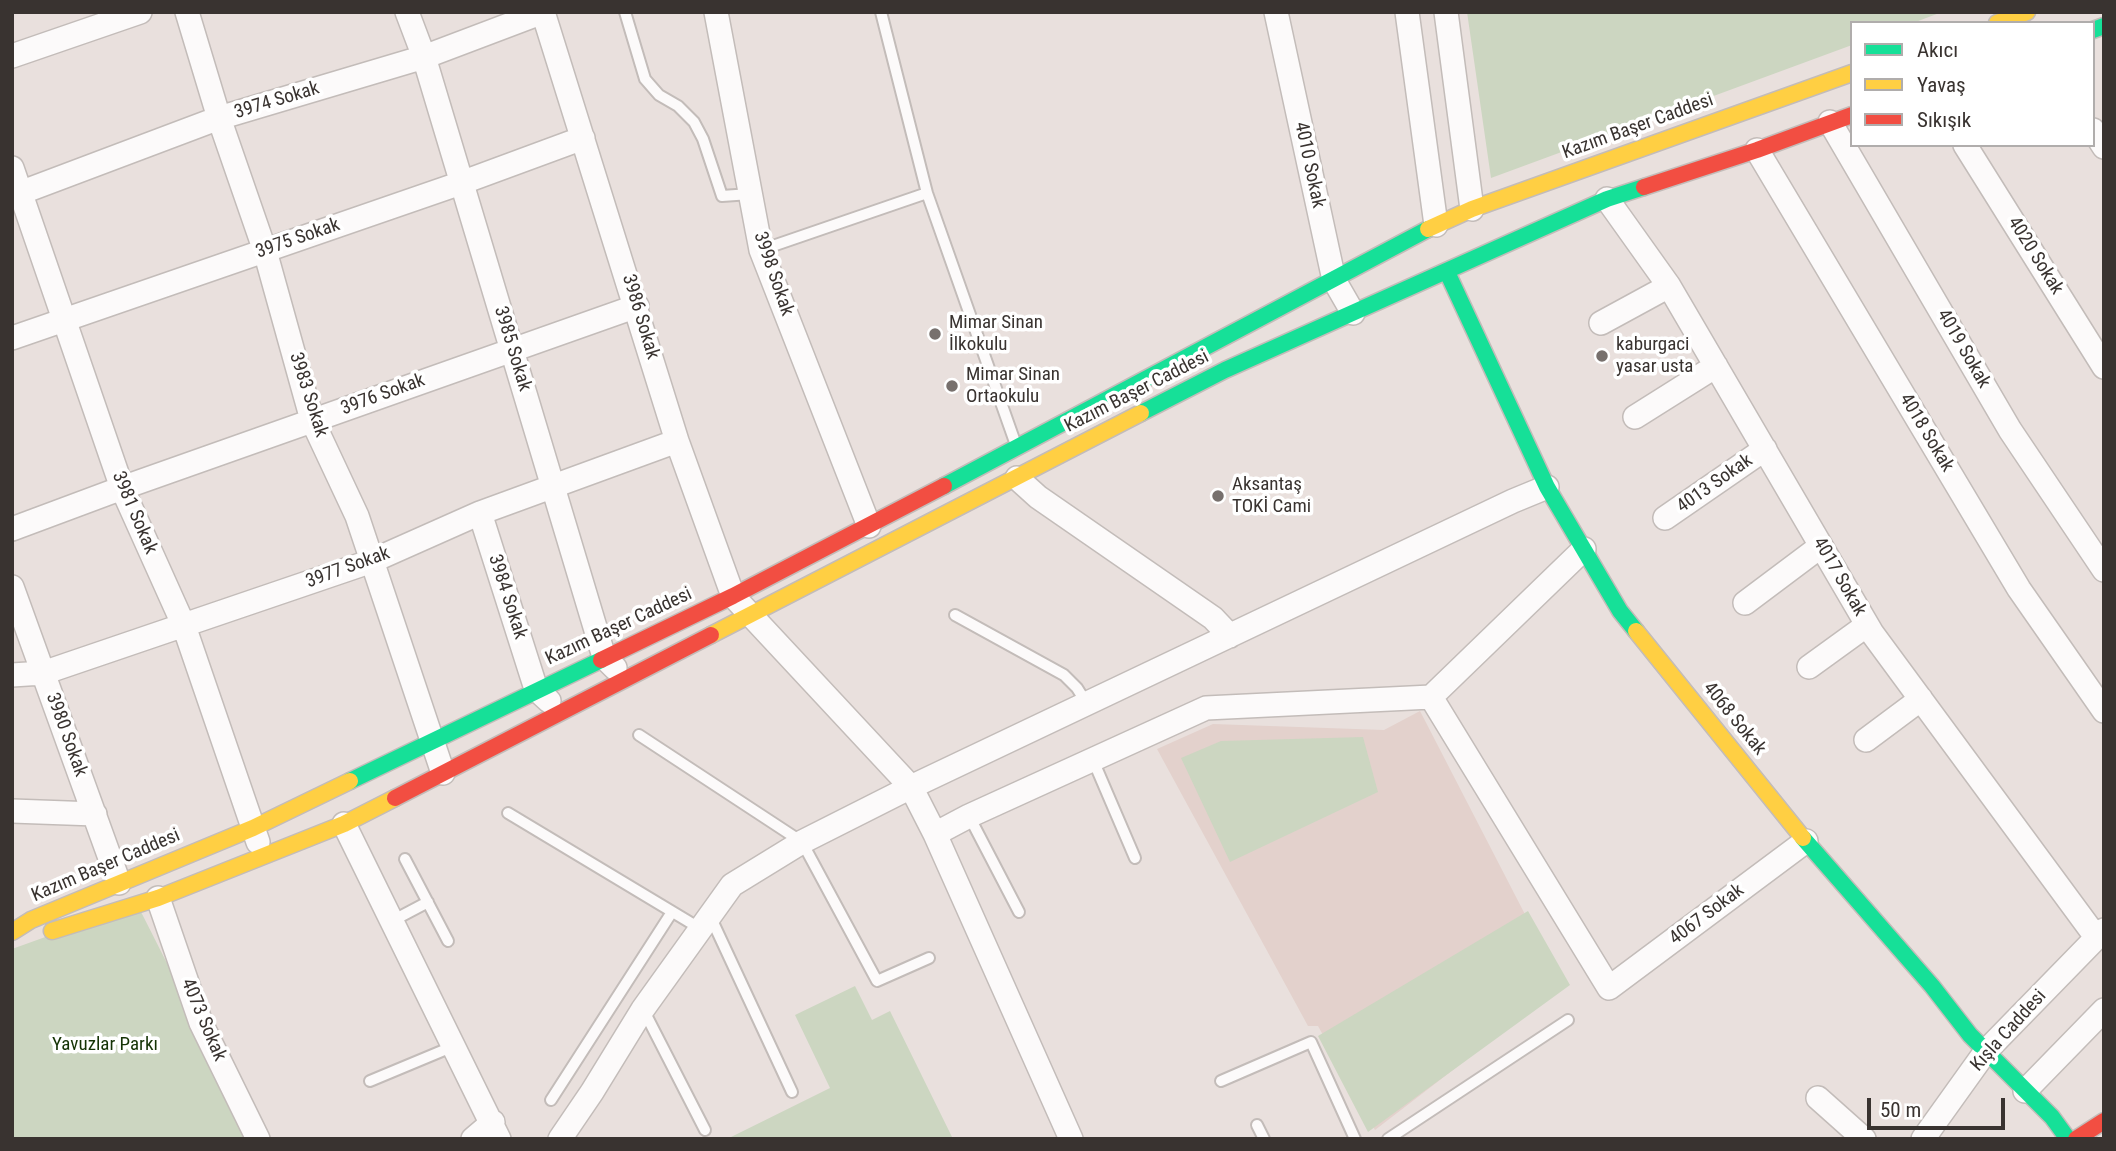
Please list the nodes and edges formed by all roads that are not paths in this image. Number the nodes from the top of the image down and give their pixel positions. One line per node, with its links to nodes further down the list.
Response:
1 (140, 12): 13 (street)
2 (187, 12): 17 (street, 3983 Sokak)
3 (407, 12): 14 (street, 3985 Sokak)
4 (543, 12): 14 (street, 3974 Sokak); 19 (street, 3986 Sokak)
5 (625, 12): 26 (lane)
6 (716, 12): 26 (street, 3998 Sokak)
7 (881, 12): 24 (lane)
8 (1276, 12): 33 (street, 4010 Sokak)
9 (1407, 12): 29 (street)
10 (1446, 12): 28 (street)
11 (2027, 12): 12 (main road)
12 (2002, 21)
13 (12, 56)
14 (424, 57): 17 (street, 3974 Sokak); 23 (street, 3985 Sokak)
15 (1850, 74): 28 (main road, Kazım Başer Caddesi)
16 (1850, 116): 18 (main road, Kazım Başer Caddesi)
17 (219, 118): 25 (street, 3974 Sokak); 31 (street, 3983 Sokak)
18 (1830, 122): 21 (main road, Kazım Başer Caddesi); 59 (street, 4019 Sokak)
19 (583, 138): 23 (street, 3975 Sokak); 35 (street, 3986 Sokak)
20 (1966, 147): 42 (street, 4020 Sokak)
21 (1757, 150): 27 (main road, Kazım Başer Caddesi); 77 (street, 4018 Sokak)
22 (12, 168): 25 (street, 3981 Sokak)
23 (461, 183): 31 (street, 3975 Sokak); 40 (street, 3985 Sokak)
24 (927, 193): 30 (lane); 46 (lane)
25 (17, 194): 37 (street, 3981 Sokak)
26 (750, 194): 30 (street, 3998 Sokak)
27 (1607, 199): 32 (main road, Kazım Başer Caddesi); 34 (street, 4017 Sokak)
28 (1472, 209): 29 (main road, Kazım Başer Caddesi)
29 (1436, 225): 33 (main road, Kazım Başer Caddesi)
30 (761, 250): 54 (street, 3998 Sokak)
31 (265, 251): 37 (street, 3975 Sokak); 44 (street, 3983 Sokak)
32 (1447, 272): 36 (main road, Kazım Başer Caddesi); 50 (main road, 4068 Sokak)
33 (1334, 280): 36 (street, 4010 Sokak); 46 (main road, Kazım Başer Caddesi)
34 (1669, 286): 38 (street); 41 (street, 4017 Sokak)
35 (637, 306): 40 (street, 3976 Sokak); 45 (street, 3986 Sokak)
36 (1353, 313): 48 (main road, Kazım Başer Caddesi)
37 (64, 320): 39 (street, 3975 Sokak); 51 (street, 3981 Sokak)
38 (1601, 323)
39 (12, 338)
40 (512, 349): 44 (street, 3976 Sokak); 49 (street, 3985 Sokak)
41 (1716, 366): 43 (street); 47 (street, 4017 Sokak)
42 (2104, 367)
43 (1635, 417)
44 (312, 420): 51 (street, 3976 Sokak); 58 (street, 3983 Sokak)
45 (677, 441): 49 (street, 3977 Sokak); 61 (street, 3986 Sokak)
46 (1017, 448): 54 (main road, Kazım Başer Caddesi)
47 (1765, 449): 53 (street, 4013 Sokak); 56 (street, 4017 Sokak)
48 (1017, 478): 64 (main road, Kazım Başer Caddesi); 67 (street)
49 (554, 486): 52 (street, 3977 Sokak); 68 (street, 3985 Sokak)
50 (1547, 487): 57 (main road, 4068 Sokak); 67 (street)
51 (122, 488): 55 (street, 3976 Sokak); 66 (street, 3981 Sokak)
52 (480, 513): 58 (street, 3977 Sokak); 73 (street, 3984 Sokak)
53 (1664, 518)
54 (869, 526): 61 (main road, Kazım Başer Caddesi)
55 (12, 529)
56 (1821, 546): 62 (street); 65 (street, 4017 Sokak)
57 (1584, 549): 74 (street); 92 (main road, 4068 Sokak)
58 (372, 561): 66 (street, 3977 Sokak); 81 (street, 3983 Sokak)
59 (2104, 570)
60 (12, 587): 70 (street, 3980 Sokak)
61 (733, 596): 64 (street, 3986 Sokak); 68 (main road, Kazım Başer Caddesi)
62 (1745, 603)
63 (955, 615): 76 (lane)
64 (749, 616): 72 (main road, Kazım Başer Caddesi); 84 (street, 3986 Sokak)
65 (1867, 625): 69 (street); 75 (street, 4017 Sokak)
66 (184, 626): 70 (street, 3977 Sokak); 90 (street, 3981 Sokak)
67 (1230, 636): 76 (street)
68 (604, 657): 72 (street, 3985 Sokak); 73 (main road, Kazım Başer Caddesi)
69 (1809, 667)
70 (43, 673): 71 (street, 3977 Sokak); 87 (street, 3980 Sokak)
71 (12, 675)
72 (626, 679): 78 (main road, Kazım Başer Caddesi)
73 (536, 689): 78 (street); 81 (main road, Kazım Başer Caddesi)
74 (1431, 697): 82 (street); 92 (street, 4067 Sokak)
75 (1921, 699): 80 (street); 105 (street, 4017 Sokak)
76 (1087, 704): 84 (street)
77 (2104, 711)
78 (562, 712): 83 (main road, Kazım Başer Caddesi)
79 (639, 734): 93 (lane)
80 (1866, 740)
81 (432, 742): 83 (street, 3983 Sokak); 90 (main road, Kazım Başer Caddesi)
82 (1093, 760): 88 (street); 95 (lane)
83 (443, 773): 89 (main road, Kazım Başer Caddesi)
84 (911, 787): 91 (street, 3986 Sokak); 93 (street)
85 (12, 811): 87 (street)
86 (508, 813): 100 (lane)
87 (95, 814): 97 (street, 3980 Sokak)
88 (969, 816): 91 (street); 101 (lane)
89 (344, 824): 94 (main road, Kazım Başer Caddesi); 102 (street)
90 (253, 828): 94 (street, 3981 Sokak); 97 (main road, Kazım Başer Caddesi)
91 (935, 834): 126 (street, 3986 Sokak)
92 (1806, 841): 112 (main road, 4068 Sokak)
93 (802, 842): 103 (street); 107 (lane)
94 (263, 856): 98 (main road, Kazım Başer Caddesi)
95 (1135, 858)
96 (405, 859): 99 (lane)
97 (119, 884): 104 (main road, Kazım Başer Caddesi)
98 (158, 898): 104 (main road, Kazım Başer Caddesi); 123 (street, 4073 Sokak)
99 (428, 902): 102 (lane); 106 (lane)
100 (672, 912): 103 (lane); 118 (lane)
101 (1019, 912)
102 (392, 921): 111 (street)
103 (706, 924): 108 (street); 116 (lane)
104 (13, 932)
105 (2100, 933): 112 (street, Kışla Caddesi)
106 (448, 941)
107 (929, 958)
108 (643, 1009): 122 (lane); 125 (street)
109 (2104, 1010): 115 (street)
110 (1568, 1020): 129 (lane)
111 (454, 1046): 113 (lane); 121 (street)
112 (1986, 1051): 115 (main road, 4068 Sokak); 131 (street, Kışla Caddesi)
113 (370, 1081)
114 (1221, 1081): 128 (lane)
115 (2025, 1091): 132 (main road, 4068 Sokak)
116 (792, 1092)
117 (1818, 1098): 130 (street)
118 (551, 1100)
119 (2104, 1121): 133 (main road)
120 (1257, 1125): 127 (lane)
121 (496, 1130): 124 (street)
122 (705, 1130)
123 (258, 1139)
124 (473, 1139)
125 (560, 1139)
126 (1071, 1139)
127 (1264, 1139)
128 (1355, 1139)
129 (1388, 1139)
130 (1864, 1139)
131 (1923, 1139)
132 (2068, 1139)
133 (2076, 1139)

